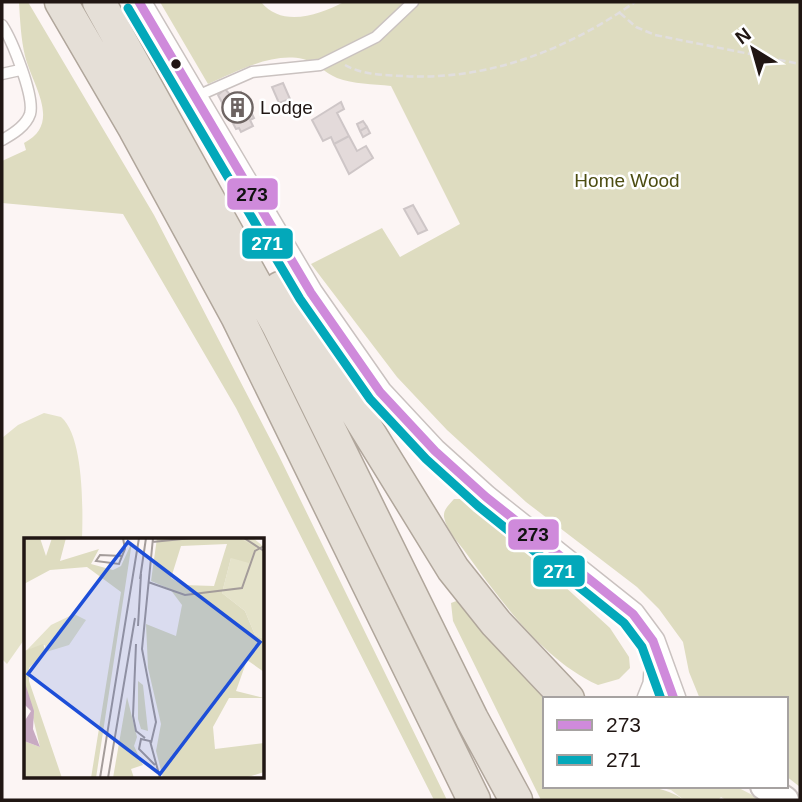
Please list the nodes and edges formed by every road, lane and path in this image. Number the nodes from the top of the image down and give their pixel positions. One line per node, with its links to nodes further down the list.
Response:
1 (61, 2): 20 (highway)
2 (99, 2): 11 (highway)
3 (139, 2): 13 (street)
4 (413, 2): 8 (lane)
5 (635, 2): 6 (path)
6 (620, 12): 8 (path); 9 (path)
7 (2, 25): 10 (lane)
8 (333, 59): 13 (lane)
9 (800, 64)
10 (20, 70): 12 (lane); 14 (lane)
11 (138, 70): 16 (highway); 21 (highway)
12 (2, 74)
13 (195, 97): 15 (street)
14 (2, 140)
15 (653, 641): 17 (street); 18 (street)
16 (566, 697)
17 (649, 697)
18 (673, 697)
19 (768, 788): 22 (main road)
20 (474, 800)
21 (516, 800)
22 (785, 800)

